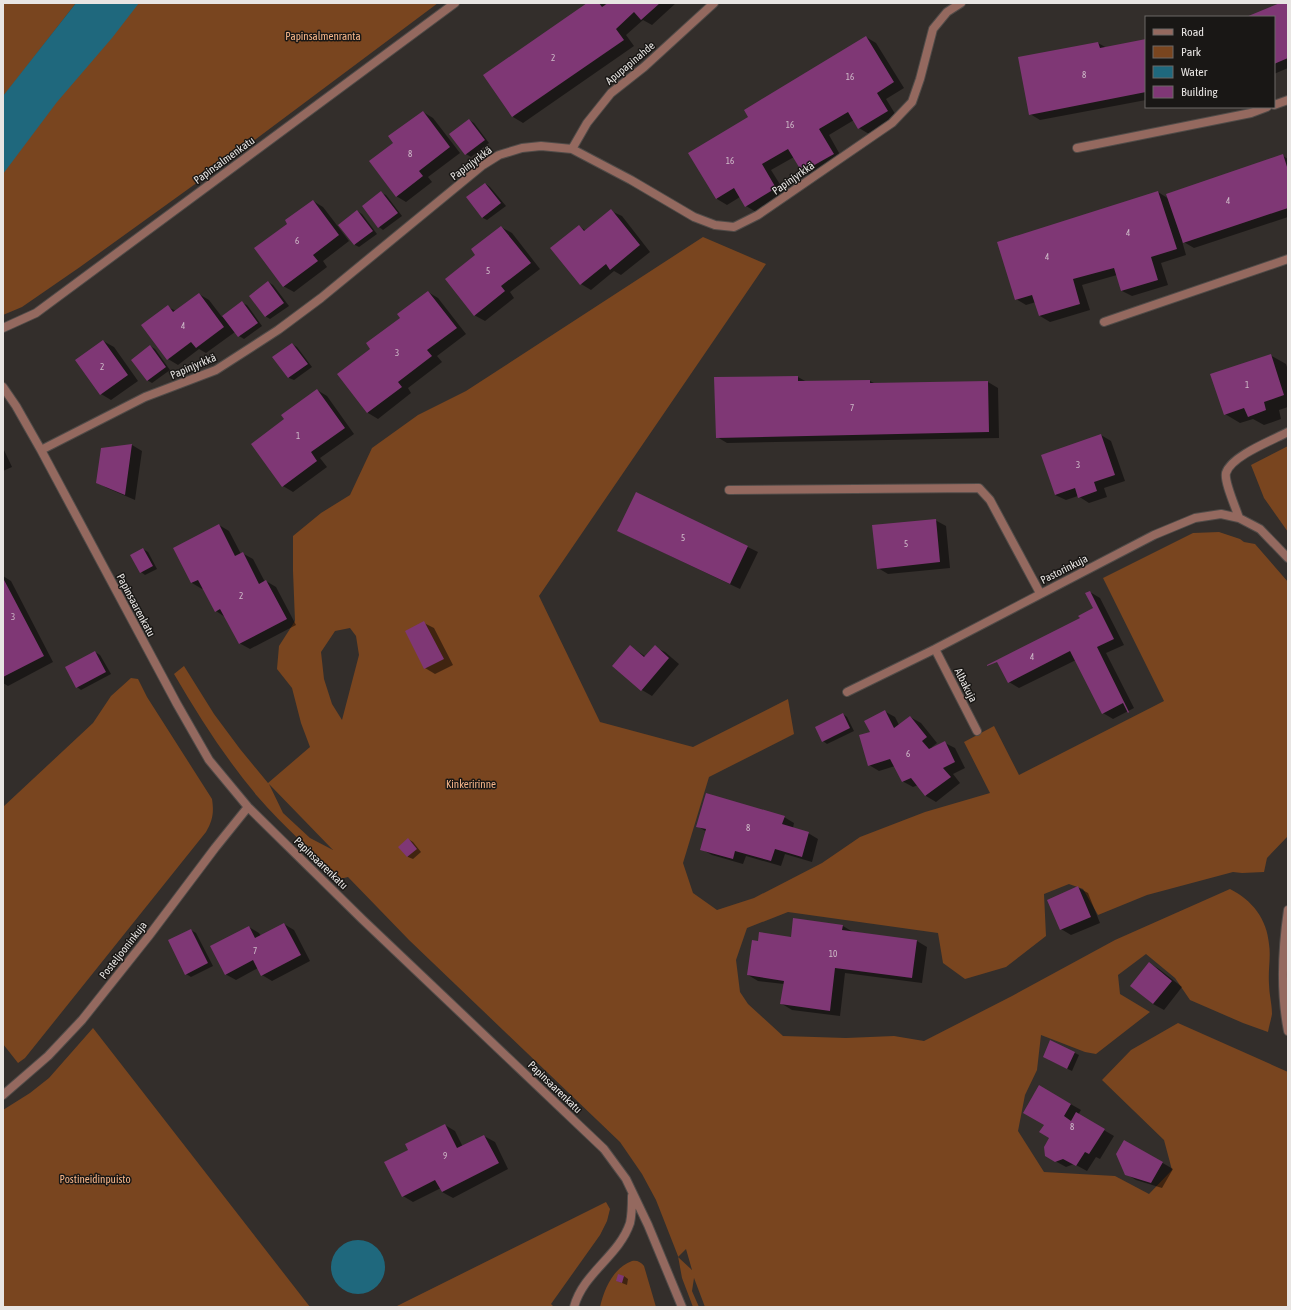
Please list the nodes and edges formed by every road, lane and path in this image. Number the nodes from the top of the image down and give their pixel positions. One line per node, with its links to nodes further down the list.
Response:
1 (455, 3): 11 (street, Papinsalmenkatu)
2 (714, 3): 8 (street, Apupapinahde)
3 (961, 3): 8 (street, Papinjyrkkä)
4 (1288, 100): 5 (street)
5 (1275, 105)
6 (1264, 108): 7 (street)
7 (1077, 148)
8 (572, 149): 14 (street, Papinjyrkkä)
9 (1288, 259): 10 (street)
10 (1104, 322)
11 (3, 328)
12 (3, 387): 14 (street, Papinsaarenkatu)
13 (1288, 432): 16 (street)
14 (41, 450): 22 (street, Papinsaarenkatu)
15 (729, 490): 18 (street)
16 (1239, 518): 17 (street, Pastorinkuja); 18 (street, Pastorinkuja)
17 (1288, 558)
18 (1040, 593): 19 (street, Pastorinkuja)
19 (935, 649): 20 (street, Pastorinkuja); 21 (street, Albakuja)
20 (847, 692)
21 (977, 731)
22 (248, 807): 25 (street, Posteljooninkuja); 26 (street, Papinsaarenkatu)
23 (1288, 910): 24 (street)
24 (1288, 1031)
25 (3, 1096)
26 (632, 1193): 27 (street); 28 (street, Papinsaarenkatu)
27 (574, 1307)
28 (682, 1307)

